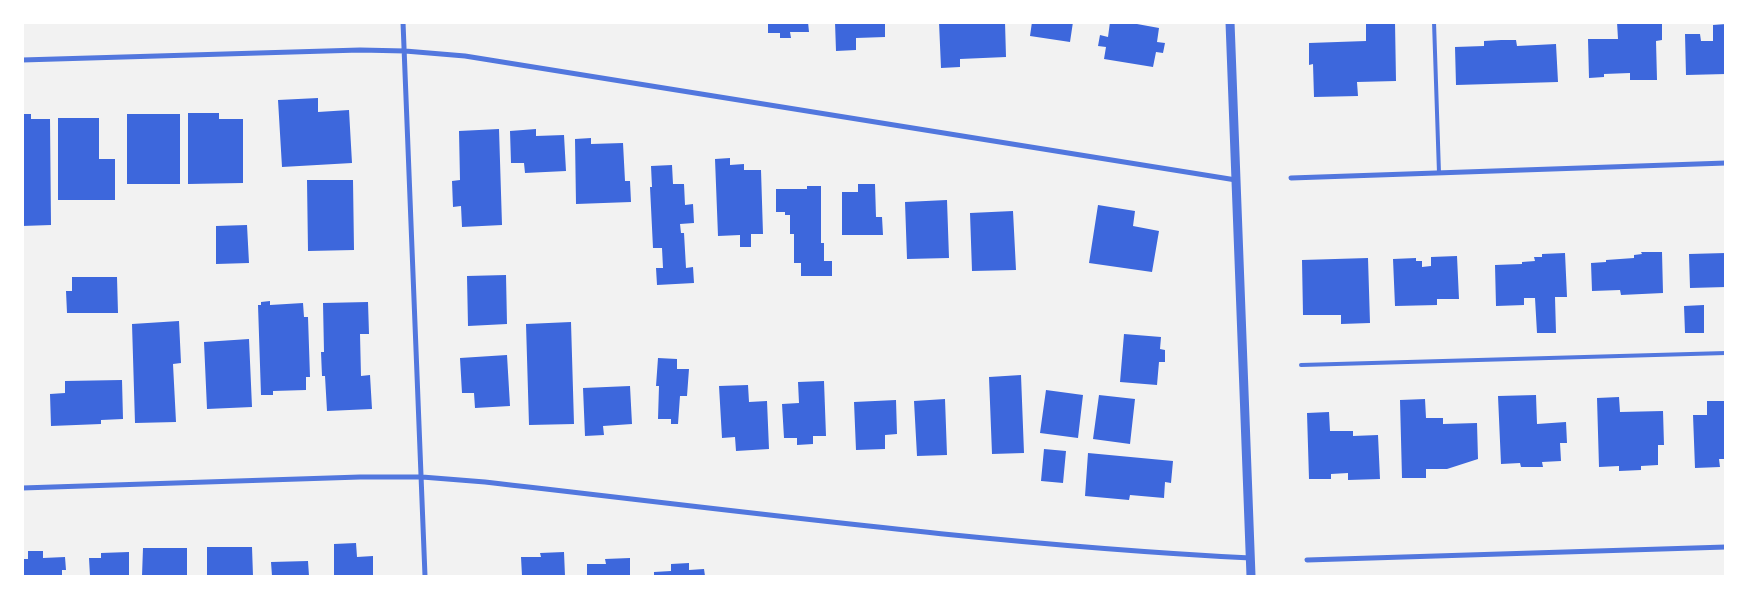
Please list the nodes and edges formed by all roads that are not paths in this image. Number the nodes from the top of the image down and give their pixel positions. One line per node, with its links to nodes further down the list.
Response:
1 (403, 22): 4 (street)
2 (1230, 22): 9 (street)
3 (1434, 22): 7 (lane)
4 (404, 51): 5 (street); 9 (street); 12 (street)
5 (22, 60)
6 (1726, 163): 7 (street)
7 (1439, 173): 8 (street)
8 (1292, 178)
9 (1236, 180): 15 (street)
10 (1726, 353): 11 (lane)
11 (1301, 365)
12 (422, 477): 13 (street); 15 (street); 17 (street)
13 (22, 488)
14 (1726, 547): 16 (street)
15 (1251, 558): 18 (street)
16 (1307, 560)
17 (425, 576)
18 (1251, 576)

